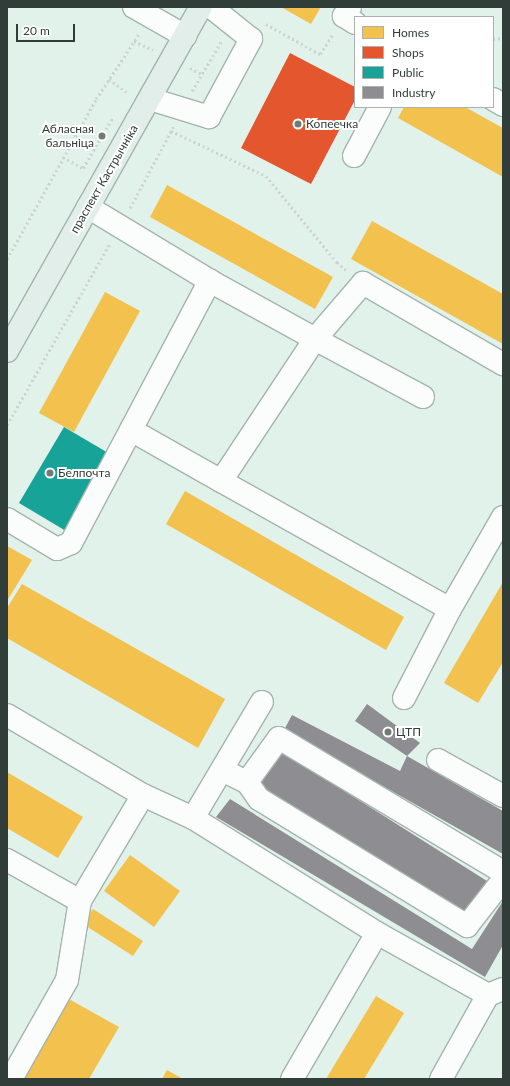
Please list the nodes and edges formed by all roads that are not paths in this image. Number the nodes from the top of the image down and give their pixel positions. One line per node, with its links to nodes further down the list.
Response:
1 (201, 7): 4 (main road, праспект Кастрычніка)
2 (211, 7): 5 (lane)
3 (142, 12): 4 (lane)
4 (185, 36): 5 (main road, праспект Кастрычніка)
5 (150, 99): 10 (main road, праспект Кастрычніка)
6 (494, 100): 7 (lane)
7 (503, 105)
8 (379, 108): 9 (lane)
9 (354, 156)
10 (88, 208): 11 (lane); 13 (main road, праспект Кастрычніка)
11 (210, 280): 12 (lane); 16 (lane)
12 (315, 339): 14 (lane); 15 (lane); 17 (lane)
13 (7, 351)
14 (503, 364)
15 (423, 397)
16 (131, 430): 17 (lane); 19 (lane)
17 (221, 481): 20 (lane)
18 (503, 517): 20 (lane)
19 (7, 519)
20 (450, 609): 21 (lane)
21 (404, 698)
22 (262, 702): 25 (lane)
23 (7, 715): 27 (lane)
24 (438, 760): 28 (lane)
25 (222, 770): 26 (lane); 29 (lane)
26 (247, 782): 31 (lane); 32 (lane)
27 (143, 795): 29 (lane); 33 (lane)
28 (503, 796)
29 (193, 818): 34 (lane)
30 (7, 860): 33 (lane)
31 (503, 872)
32 (503, 880)
33 (80, 901): 36 (lane)
34 (377, 933): 35 (lane); 37 (lane)
35 (495, 992): 38 (lane)
36 (11, 1079)
37 (292, 1079)
38 (441, 1079)

